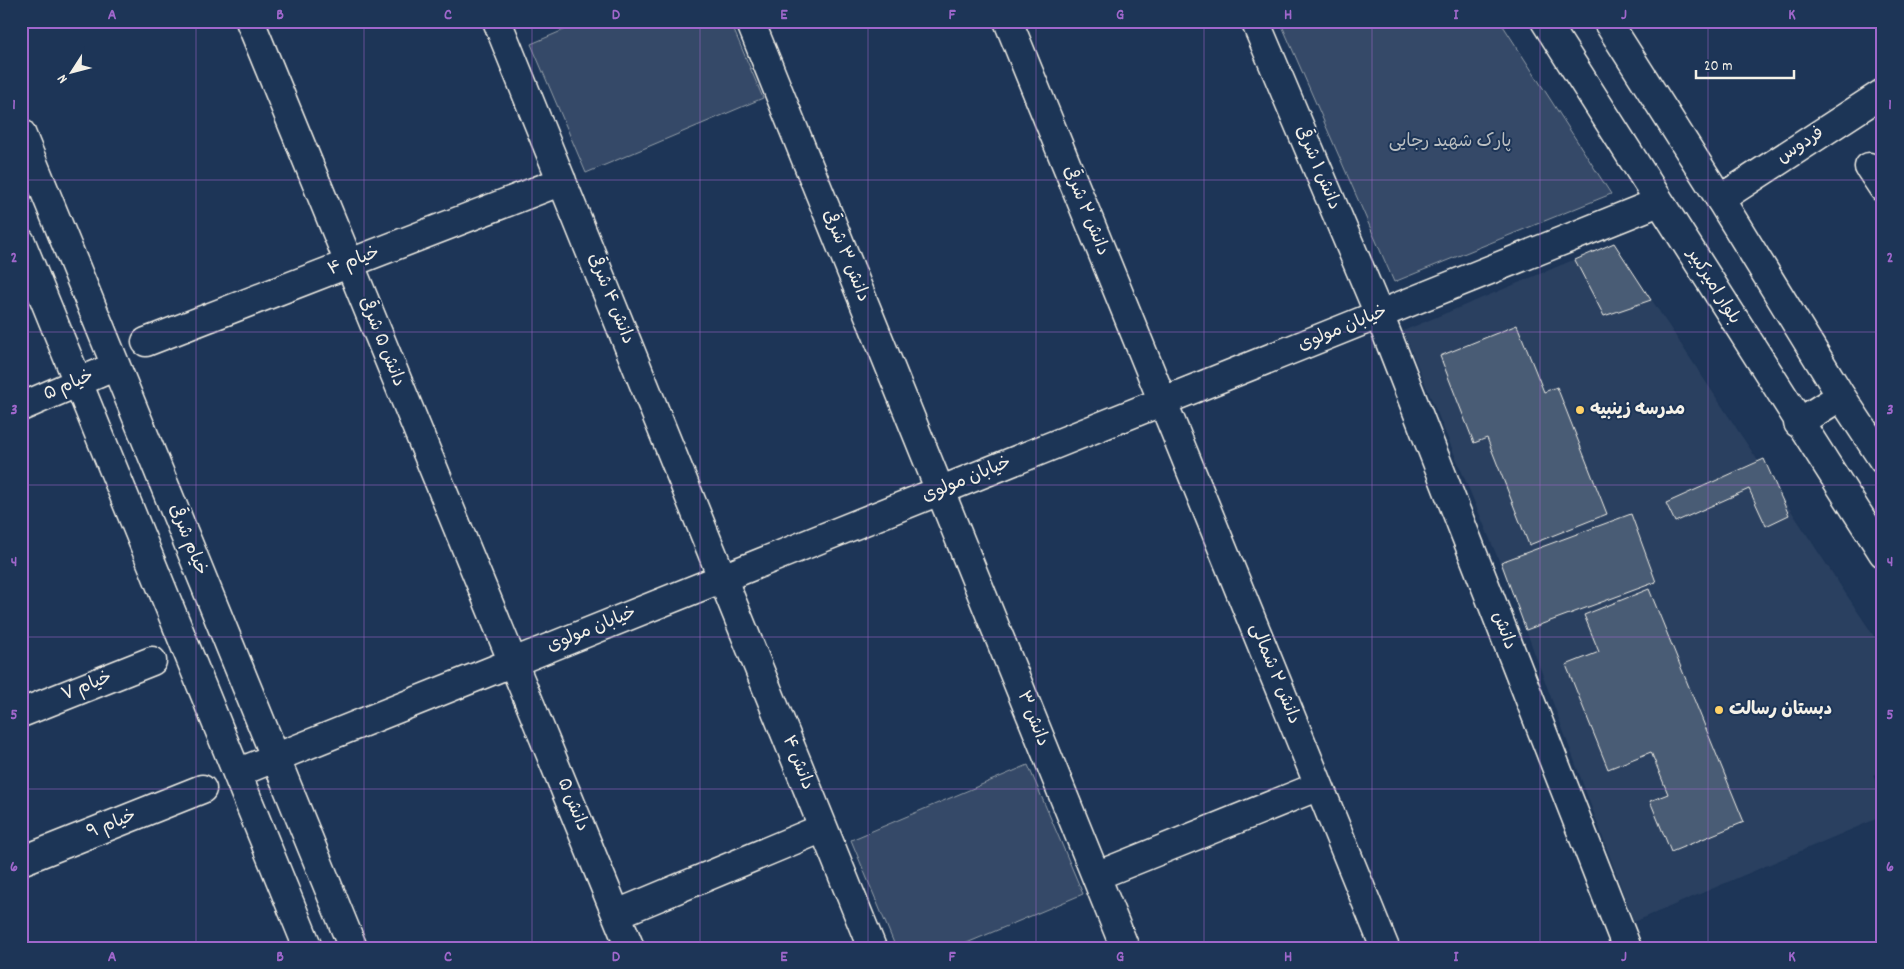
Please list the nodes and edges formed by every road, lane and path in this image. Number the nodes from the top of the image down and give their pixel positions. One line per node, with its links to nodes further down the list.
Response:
1 (250, 21): 14 (street, دانش ۵ شرقی)
2 (497, 21): 10 (street, دانش ۴ شرقی)
3 (750, 21): 24 (street, دانش ۳ شرقی)
4 (1008, 21): 20 (street, دانش ۲ شرقی)
5 (1255, 21): 15 (street, دانش ۱ شرقی)
6 (1545, 21): 12 (street, بلوار امیرکبیر)
7 (1607, 21): 11 (street)
8 (1883, 93): 11 (street, فردوس)
9 (21, 133): 17 (street, خیام شرقی)
10 (562, 181): 14 (street, خیام ۴); 26 (street, دانش ۴ شرقی)
11 (1720, 199): 19 (street)
12 (1660, 202): 15 (street, خیابان مولوی); 22 (street, بلوار امیرکبیر)
13 (21, 242): 18 (street)
14 (349, 264): 16 (street, خیام ۴); 28 (street, دانش ۵ شرقی)
15 (1379, 314): 20 (street, خیابان مولوی); 44 (street, دانش)
16 (146, 342)
17 (116, 366): 18 (street, خیام ۵); 30 (street, خیام شرقی)
18 (78, 382): 21 (street, خیام ۵); 31 (street)
19 (1841, 396): 22 (street); 23 (street)
20 (1162, 401): 24 (street, خیابان مولوی); 32 (street, دانش ۲ شمالی)
21 (21, 407)
22 (1798, 423): 25 (street, بلوار امیرکبیر)
23 (1883, 460)
24 (940, 491): 26 (street, خیابان مولوی); 36 (street, دانش ۳)
25 (1883, 553)
26 (723, 578): 28 (street, خیابان مولوی); 34 (street, دانش ۴)
27 (152, 661): 29 (street, خیام ۷)
28 (513, 662): 30 (street, خیابان مولوی); 37 (street, دانش ۵)
29 (21, 713)
30 (276, 758): 31 (street, خیابان مولوی); 39 (street, خیام شرقی)
31 (237, 773): 38 (street)
32 (1319, 786): 36 (street); 43 (street, دانش ۲ شمالی)
33 (202, 789): 35 (street, خیام ۹)
34 (823, 828): 37 (street); 41 (street, دانش ۴)
35 (21, 861)
36 (1096, 876): 42 (street, دانش ۳)
37 (617, 914): 40 (street, دانش ۵)
38 (308, 948)
39 (353, 948)
40 (630, 948)
41 (872, 948)
42 (1125, 948)
43 (1385, 948)
44 (1627, 948)

